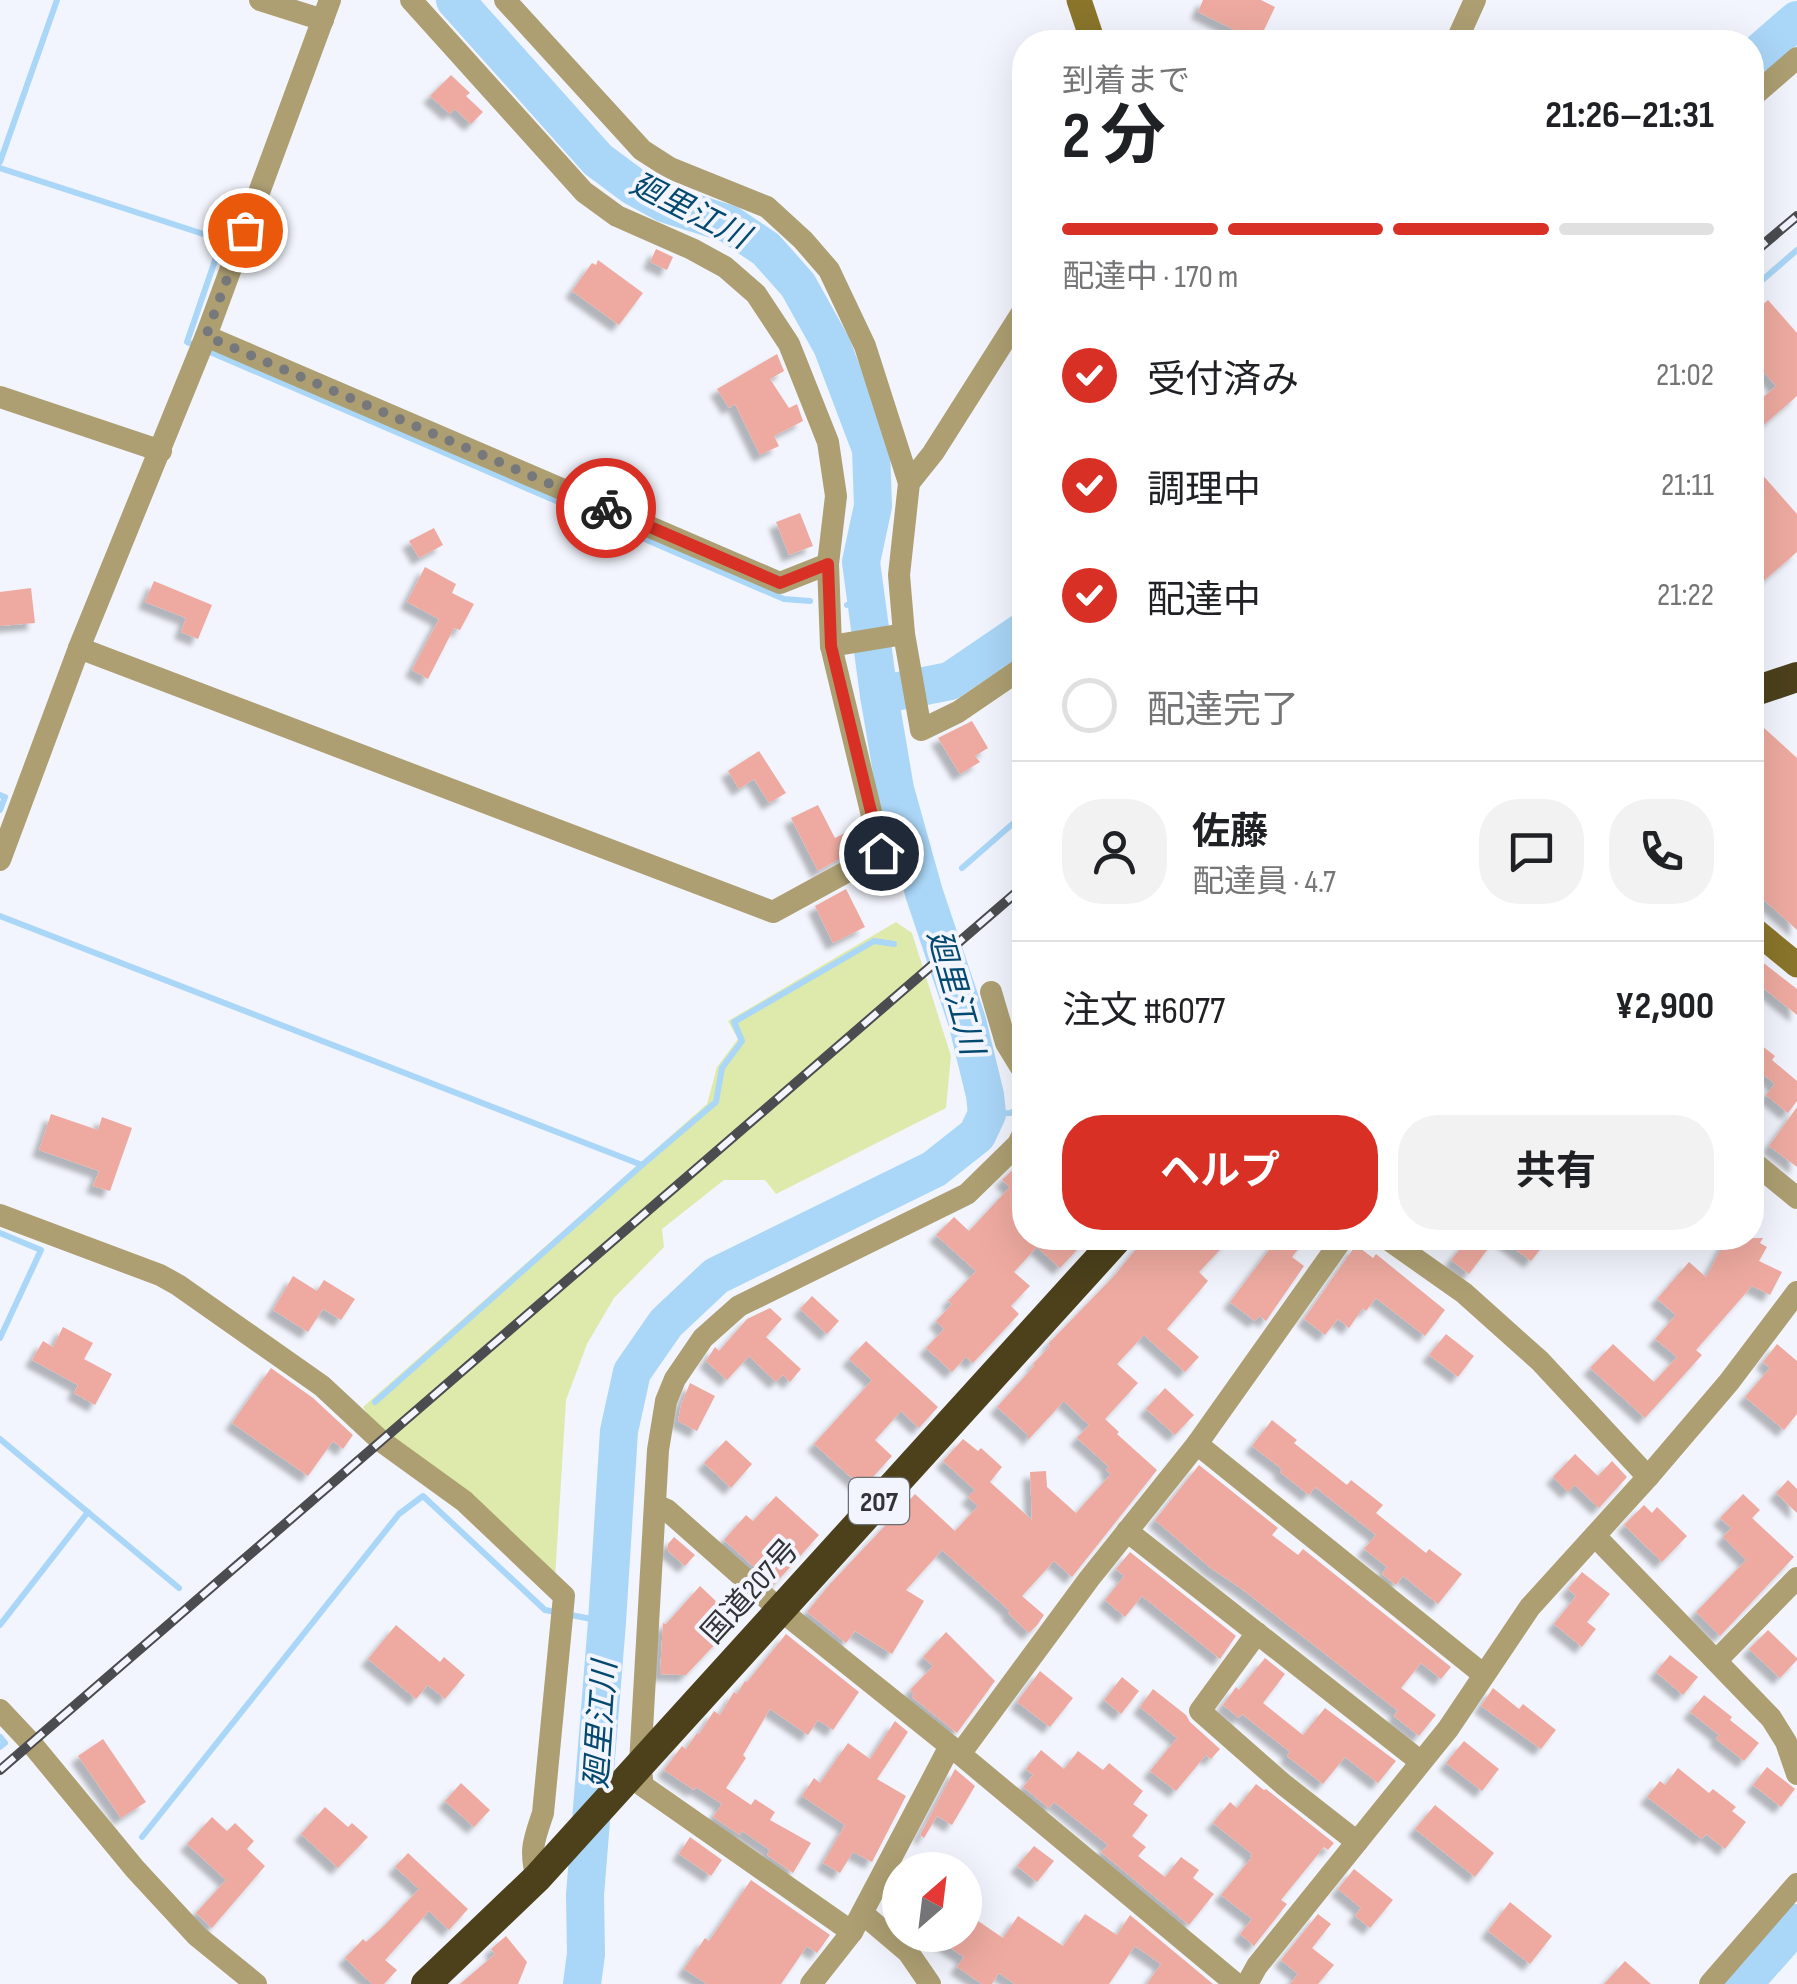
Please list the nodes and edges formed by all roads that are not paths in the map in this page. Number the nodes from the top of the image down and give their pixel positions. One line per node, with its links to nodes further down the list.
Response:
1 (260, 0): 6 (street)
2 (411, 0): 16 (street)
3 (505, 0): 15 (street)
4 (1079, 0): 7 (street)
5 (1475, 0): 8 (street)
6 (326, 10): 12 (street)
7 (1089, 30)
8 (1461, 30)
9 (1797, 58): 10 (street)
10 (1764, 87)
11 (1012, 328): 15 (street)
12 (203, 344): 14 (street); 16 (street)
13 (0, 397): 14 (street)
14 (161, 451): 19 (street)
15 (909, 482): 17 (street)
16 (828, 564): 18 (street)
17 (904, 634): 18 (street); 20 (street)
18 (831, 646): 19 (street)
19 (79, 648): 23 (street)
20 (1012, 675)
21 (1797, 676): 22 (highway)
22 (1764, 688)
23 (0, 860)
24 (1764, 938): 25 (street)
25 (1797, 965)
26 (992, 992): 27 (street)
27 (1012, 1053)
28 (1012, 1150): 38 (street)
29 (1764, 1171): 30 (street)
30 (1797, 1198)
31 (0, 1215): 52 (street)
32 (1107, 1250): 42 (highway, 国道207号 / 207)
33 (1334, 1250): 36 (street)
34 (1403, 1250): 37 (street)
35 (1797, 1292): 37 (street)
36 (1197, 1444): 39 (street); 45 (street)
37 (1648, 1478): 40 (street)
38 (656, 1505): 42 (street); 49 (street)
39 (1127, 1532): 43 (street); 47 (street)
40 (1595, 1536): 44 (street); 45 (street)
41 (1797, 1578): 44 (street)
42 (780, 1609): 47 (street); 49 (highway, 国道207号 / 207)
43 (1257, 1633): 48 (street); 51 (street)
44 (1716, 1661): 50 (street)
45 (1484, 1675): 48 (street)
46 (0, 1710): 55 (street)
47 (955, 1750): 54 (street); 59 (street)
48 (1421, 1762): 51 (street)
49 (640, 1764): 52 (highway, 国道207号 / 207); 54 (street)
50 (1797, 1774)
51 (1357, 1842): 60 (street)
52 (536, 1878): 56 (highway, 国道207号 / 207)
53 (1797, 1884): 61 (street)
54 (857, 1922): 57 (street); 58 (street)
55 (256, 1984)
56 (426, 1984)
57 (812, 1984)
58 (930, 1984)
59 (1236, 1984)
60 (1248, 1984)
61 (1710, 1984)

